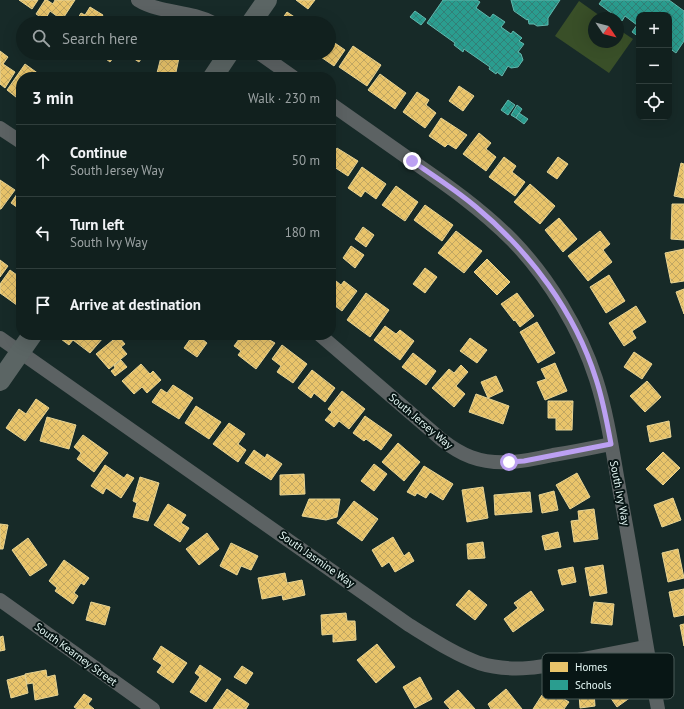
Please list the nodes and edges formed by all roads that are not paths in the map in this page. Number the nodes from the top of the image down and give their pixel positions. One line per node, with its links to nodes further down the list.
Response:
1 (138, 0): 3 (street)
2 (267, 0): 4 (street)
3 (199, 16)
4 (255, 16)
5 (224, 60): 7 (street)
6 (269, 60): 8 (street)
7 (216, 72)
8 (286, 72)
9 (336, 108): 17 (street, South Ivy Way)
10 (0, 128): 11 (street)
11 (16, 139)
12 (0, 338): 15 (street, South Jasmine Way)
13 (28, 340): 15 (street)
14 (326, 340): 17 (street, South Jersey Way)
15 (20, 352): 16 (street); 22 (street, South Jasmine Way)
16 (0, 380)
17 (611, 444): 19 (street, South Ivy Way)
18 (0, 600): 24 (street, South Kearney Street)
19 (646, 647): 20 (street, South Jasmine Way); 21 (street, South Ivy Way)
20 (614, 653)
21 (647, 653)
22 (542, 667)
23 (656, 699): 25 (street, South Ivy Way)
24 (153, 709)
25 (658, 709)

